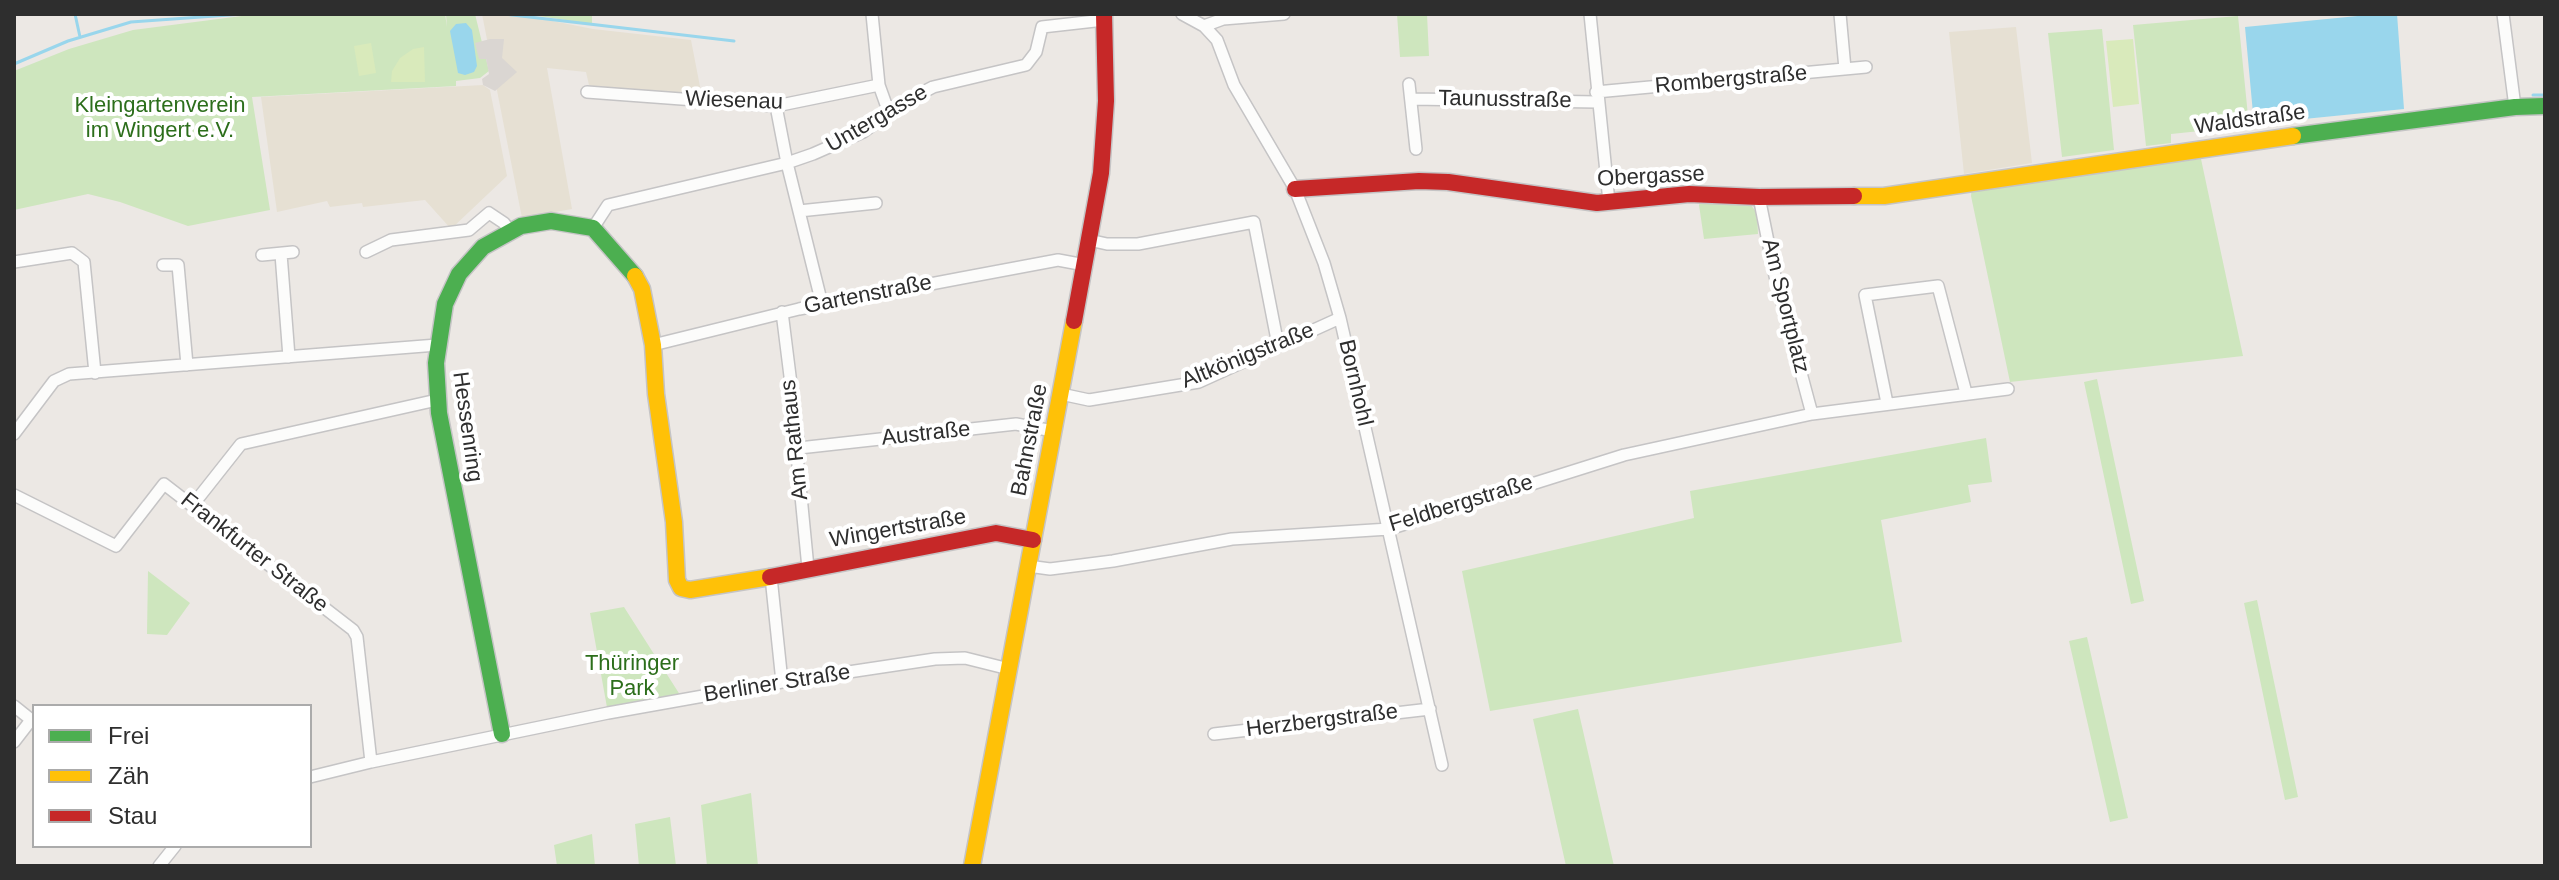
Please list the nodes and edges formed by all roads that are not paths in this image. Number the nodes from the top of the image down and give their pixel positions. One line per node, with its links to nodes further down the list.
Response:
1 (872, 14): 12 (street)
2 (1182, 14): 8 (street)
3 (1284, 14): 8 (street)
4 (1590, 14): 14 (street)
5 (1840, 14): 10 (street)
6 (2503, 14): 18 (street)
7 (1104, 17): 19 (street, Untergasse); 31 (street, Bahnstraße)
8 (1204, 26): 23 (street, Bornhohl)
9 (1866, 67): 10 (street, Rombergstraße)
10 (1845, 69): 14 (street, Rombergstraße)
11 (1409, 84): 15 (street, Taunusstraße)
12 (879, 85): 16 (street, Wiesenau); 19 (street)
13 (587, 92): 16 (street, Wiesenau)
14 (1597, 97): 15 (street, Taunusstraße); 25 (street)
15 (1412, 99): 20 (street, Taunusstraße)
16 (776, 106): 21 (street)
17 (2545, 106): 18 (street, Waldstraße)
18 (2515, 107): 22 (street, Waldstraße)
19 (889, 113): 21 (street, Untergasse)
20 (1416, 149)
21 (787, 163): 27 (street); 28 (street, Untergasse)
22 (1963, 183): 24 (street, Obergasse)
23 (1295, 189): 25 (street, Obergasse); 40 (street, Bornhohl)
24 (1759, 197): 25 (street, Obergasse); 52 (street, Am Sportplatz)
25 (1609, 202)
26 (876, 203): 27 (street)
27 (799, 211): 38 (street)
28 (593, 228): 30 (street, Hessenring); 42 (street)
29 (469, 230): 30 (street); 32 (street); 33 (street)
30 (510, 231): 32 (street, Hessenring)
31 (1089, 240): 37 (street, Bahnstraße); 43 (street)
32 (480, 250): 41 (street, Hessenring)
33 (366, 252)
34 (262, 255): 44 (street)
35 (14, 262): 46 (street)
36 (163, 265): 45 (street)
37 (1085, 265): 38 (street, Gartenstraße); 49 (street, Bahnstraße)
38 (822, 304): 39 (street, Gartenstraße)
39 (782, 312): 42 (street, Gartenstraße); 55 (street, Am Rathaus)
40 (1340, 318): 43 (street, Altkönigstraße); 58 (street, Bornhohl)
41 (437, 345): 44 (street); 50 (street, Hessenring)
42 (653, 345): 62 (street, Wingertstraße)
43 (1278, 345): 49 (street, Altkönigstraße)
44 (289, 357): 45 (street)
45 (187, 365): 46 (street)
46 (95, 373): 54 (street)
47 (2008, 389): 48 (street, Feldbergstraße)
48 (1966, 393): 51 (street, Feldbergstraße); 51 (street)
49 (1061, 394): 53 (street, Bahnstraße)
50 (437, 400): 57 (street); 69 (street, Hessenring)
51 (1887, 403): 52 (street, Feldbergstraße)
52 (1812, 414): 58 (street, Feldbergstraße)
53 (1053, 431): 55 (street, Austraße); 59 (street, Bahnstraße)
54 (14, 434)
55 (799, 448): 61 (street, Am Rathaus)
56 (14, 495): 57 (street, Frankfurter Straße)
57 (192, 506): 72 (street, Frankfurter Straße)
58 (1389, 529): 60 (street, Feldbergstraße); 66 (street, Bornhohl)
59 (1033, 540): 60 (street, Bahnstraße); 61 (street, Wingertstraße)
60 (1028, 566): 63 (street, Bahnstraße)
61 (808, 568): 62 (street, Wingertstraße)
62 (771, 577): 64 (street)
63 (1009, 669): 64 (street, Berliner Straße); 77 (street, Bahnstraße)
64 (782, 682): 69 (street, Berliner Straße)
65 (14, 706): 67 (street)
66 (1430, 709): 70 (street, Herzbergstraße); 73 (street, Bornhohl)
67 (32, 720)
68 (32, 722): 71 (street)
69 (502, 734): 72 (street, Berliner Straße)
70 (1214, 734)
71 (14, 742)
72 (371, 762): 74 (street, Berliner Straße)
73 (1442, 765)
74 (312, 777)
75 (173, 848): 76 (street)
76 (159, 866)
77 (972, 866)

